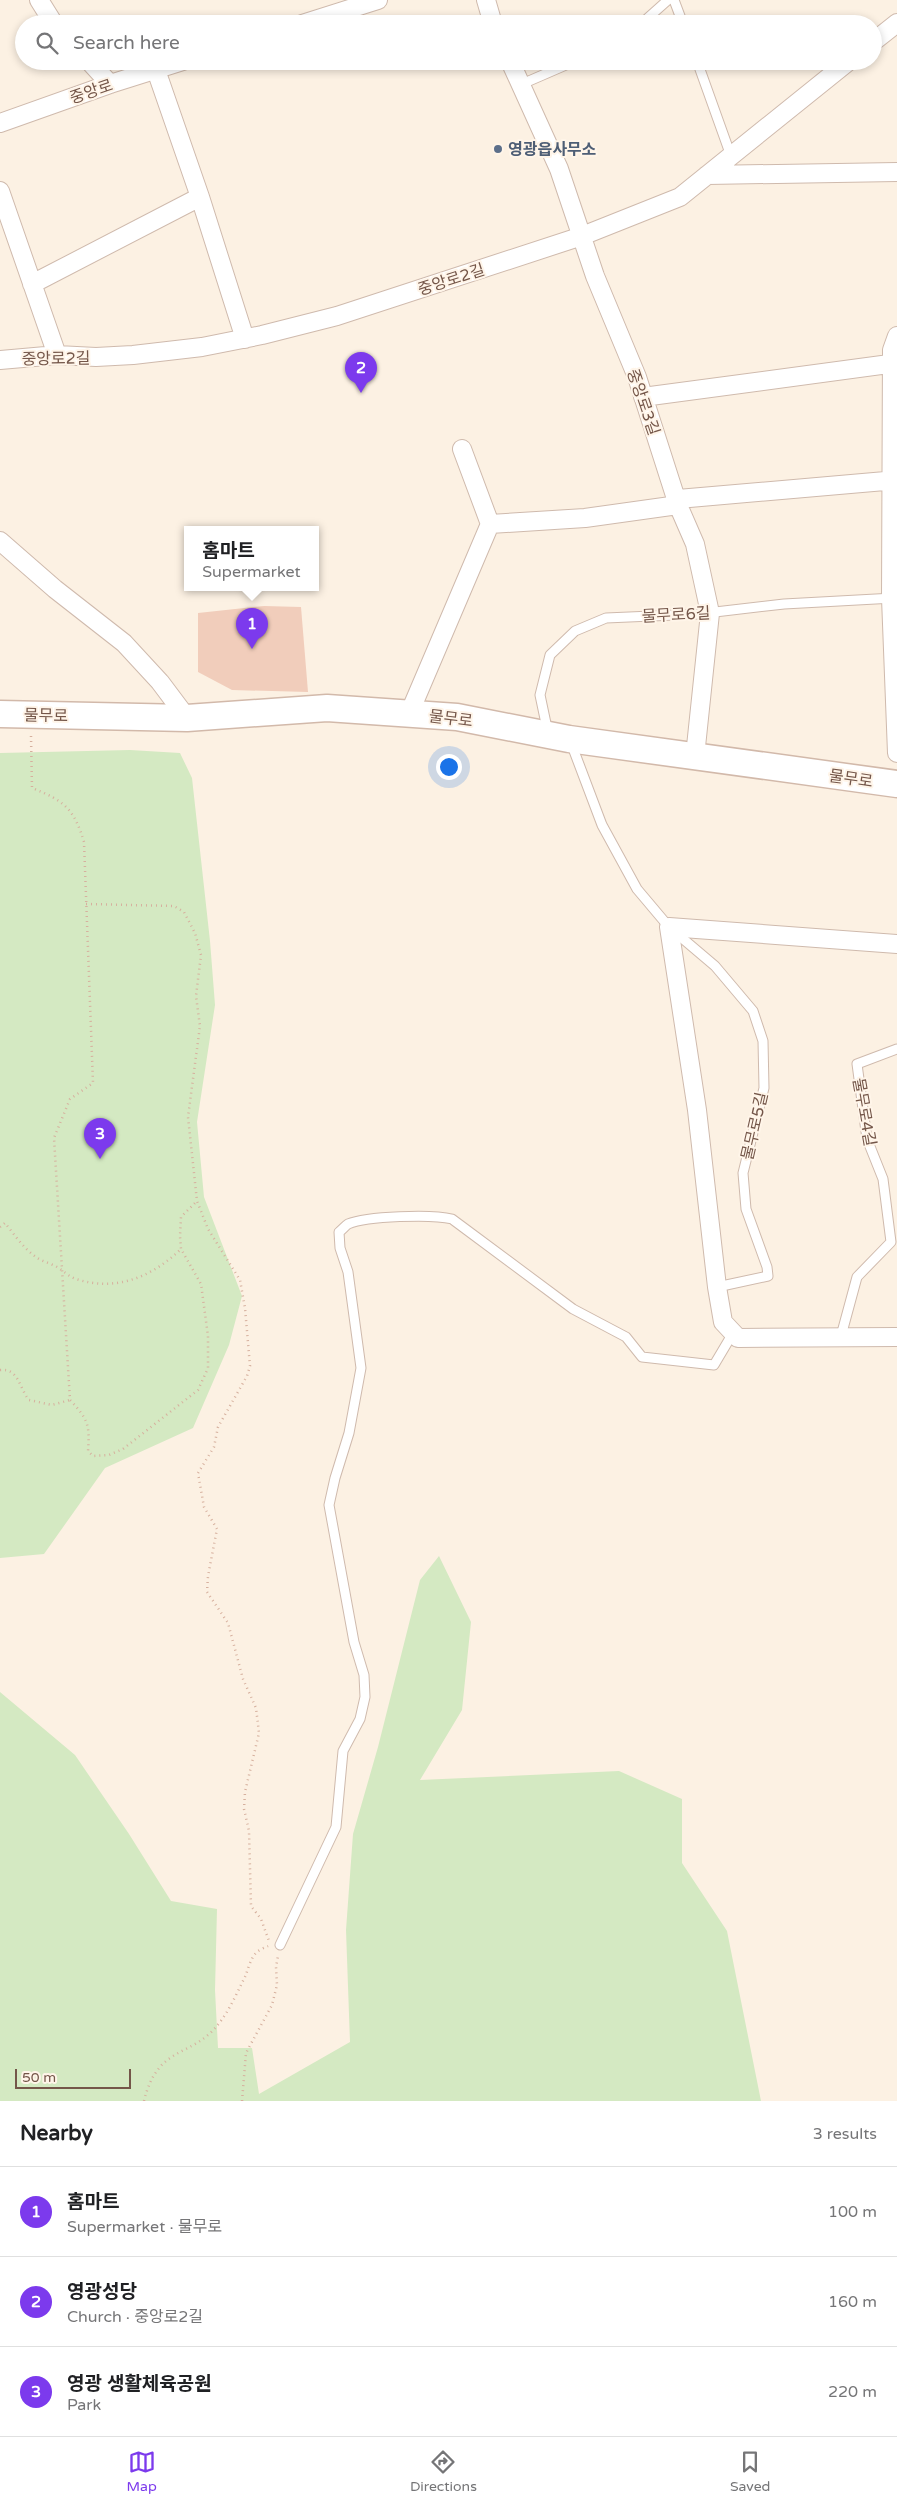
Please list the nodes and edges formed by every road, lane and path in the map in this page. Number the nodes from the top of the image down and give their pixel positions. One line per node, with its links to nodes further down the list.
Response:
1 (38, 0): 6 (street)
2 (378, 0): 7 (street)
3 (486, 0): 8 (street)
4 (668, 0): 9 (lane)
5 (674, 0): 10 (lane)
6 (48, 15)
7 (330, 15)
8 (491, 15)
9 (651, 15)
10 (680, 15)
11 (897, 23): 12 (street)
12 (882, 35)
13 (97, 70): 19 (street)
14 (156, 70): 19 (street, 중앙로); 26 (street)
15 (515, 70): 20 (street, 중앙로3길)
16 (554, 70): 20 (lane)
17 (700, 70): 22 (lane)
18 (839, 70): 22 (street, 중앙로2길)
19 (110, 84): 21 (street, 중앙로)
20 (522, 84): 27 (street, 중앙로3길)
21 (0, 123)
22 (732, 157): 24 (street, 중앙로2길)
23 (897, 172): 24 (street)
24 (707, 176): 27 (street, 중앙로2길)
25 (0, 192): 28 (street)
26 (200, 197): 28 (street); 30 (street)
27 (582, 236): 30 (street, 중앙로2길); 34 (street, 중앙로3길)
28 (32, 284): 31 (street)
29 (897, 336): 33 (street)
30 (245, 339): 31 (street, 중앙로2길)
31 (57, 355): 32 (street, 중앙로2길)
32 (0, 360)
33 (894, 363): 34 (street); 36 (street)
34 (644, 398): 37 (street, 중앙로3길)
35 (462, 449): 38 (street)
36 (894, 480): 37 (street); 40 (street)
37 (678, 502): 38 (street); 41 (street, 중앙로3길)
38 (490, 524): 44 (street)
39 (0, 541): 45 (street)
40 (894, 598): 41 (lane, 물무로6길); 47 (street)
41 (710, 612): 46 (lane, 물무로6길); 48 (street, 중앙로3길)
42 (0, 714): 43 (main road, 물무로)
43 (31, 714): 45 (main road, 물무로); 50 (path)
44 (408, 714): 45 (main road, 물무로); 46 (main road, 물무로)
45 (187, 718)
46 (558, 737): 48 (main road, 물무로); 51 (lane, 물무로5길)
47 (897, 753)
48 (695, 756): 49 (main road, 물무로)
49 (897, 784)
50 (86, 904): 54 (path); 57 (path)
51 (669, 927): 52 (street); 58 (street); 58 (lane, 물무로5길)
52 (897, 944)
53 (897, 1049): 60 (lane, 물무로4길)
54 (197, 1201): 56 (path); 65 (path)
55 (0, 1227): 57 (path)
56 (181, 1249): 57 (path); 63 (path)
57 (62, 1272): 63 (path)
58 (717, 1287): 59 (street)
59 (733, 1332): 60 (street); 64 (lane)
60 (841, 1336): 61 (street)
61 (897, 1337)
62 (0, 1370): 63 (path)
63 (70, 1400)
64 (284, 1935): 65 (path); 66 (lane)
65 (270, 1944): 67 (path)
66 (280, 1945): 68 (path)
67 (144, 2101)
68 (242, 2101)

